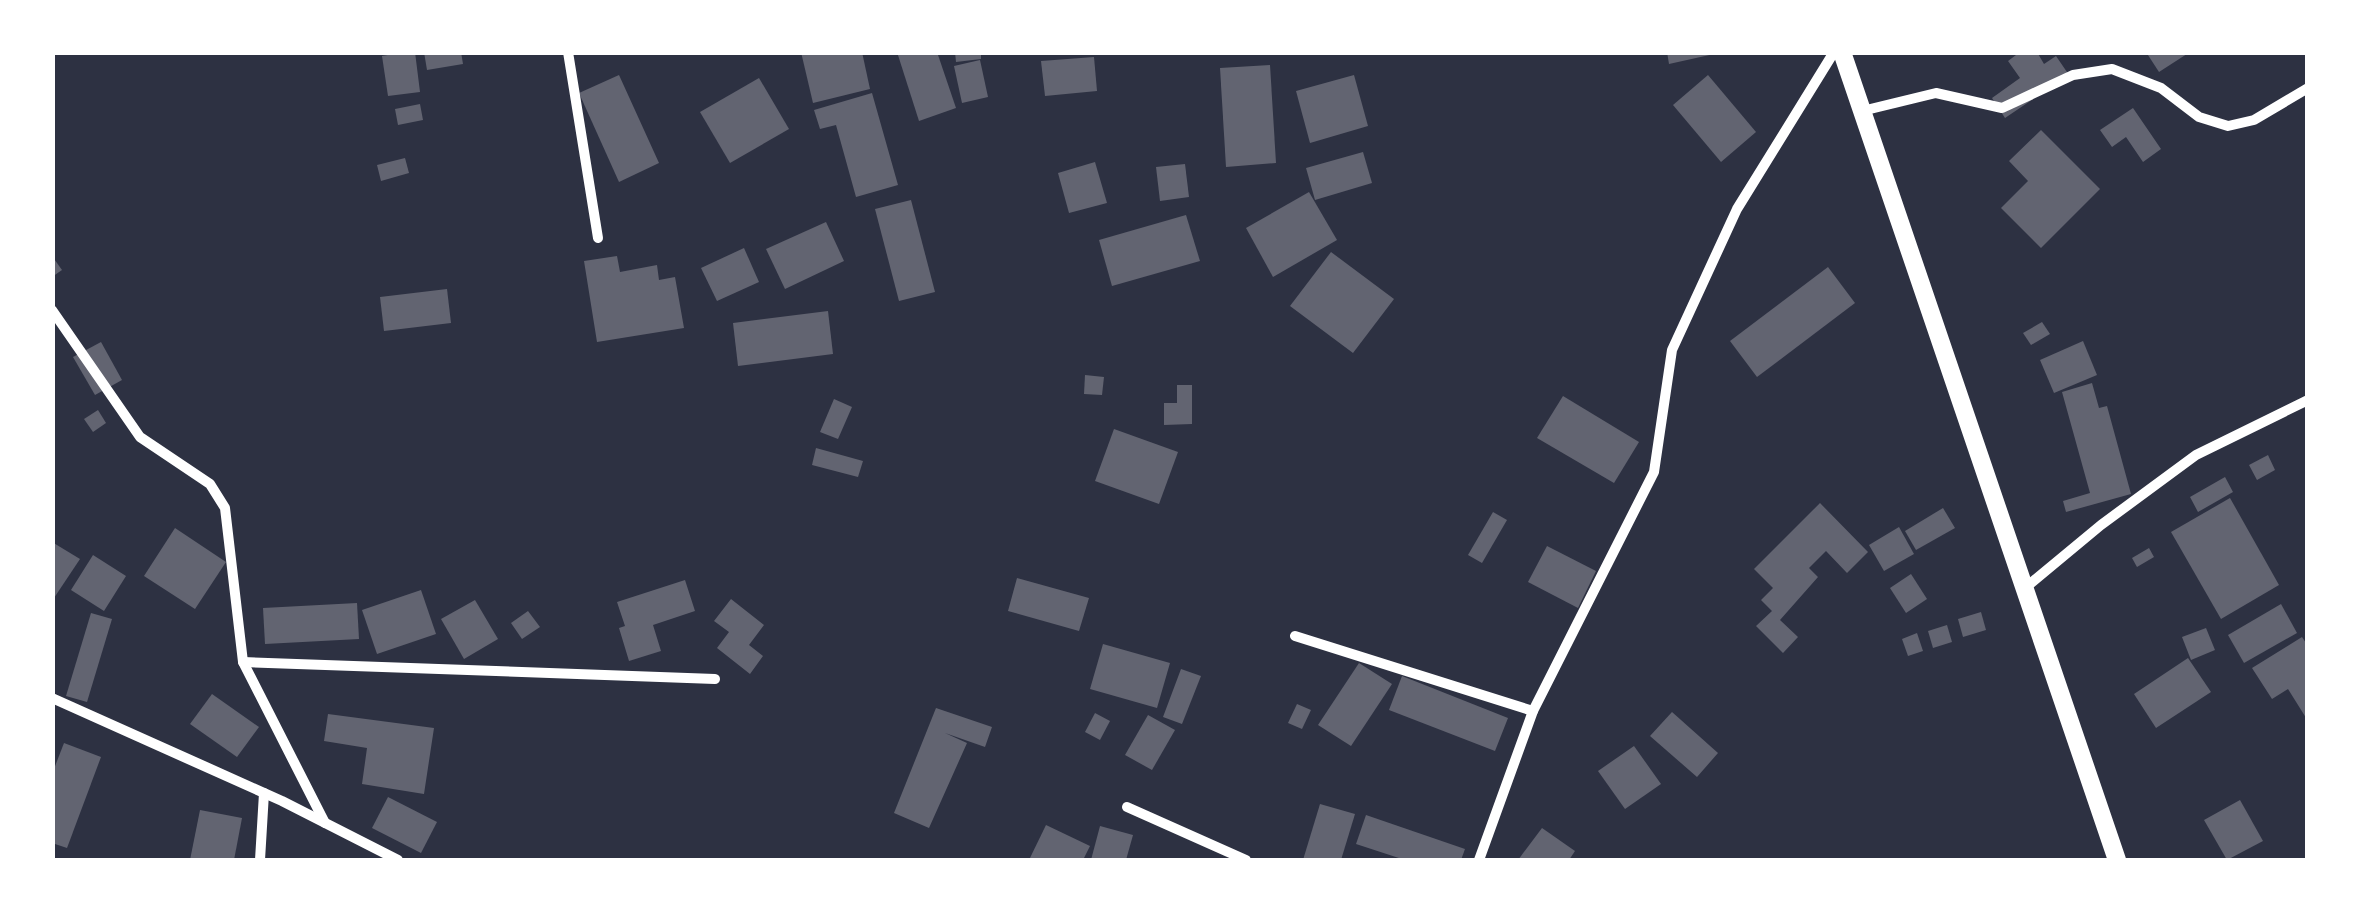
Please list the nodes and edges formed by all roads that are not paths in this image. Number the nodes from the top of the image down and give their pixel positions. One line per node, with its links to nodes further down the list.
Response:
1 (568, 52): 6 (street)
2 (1834, 52): 14 (street)
3 (1842, 52): 5 (main road)
4 (2308, 88): 5 (street)
5 (1862, 111): 9 (main road)
6 (598, 238)
7 (52, 310): 11 (street)
8 (2308, 400): 9 (street)
9 (2025, 588): 22 (main road)
10 (1295, 636): 14 (street)
11 (243, 662): 12 (street); 17 (street)
12 (715, 678)
13 (52, 698): 15 (street)
14 (1533, 712): 21 (street)
15 (264, 793): 17 (street); 18 (street)
16 (1128, 807): 20 (street)
17 (325, 823): 19 (street)
18 (260, 860)
19 (398, 860)
20 (1246, 860)
21 (1479, 860)
22 (2117, 860)

